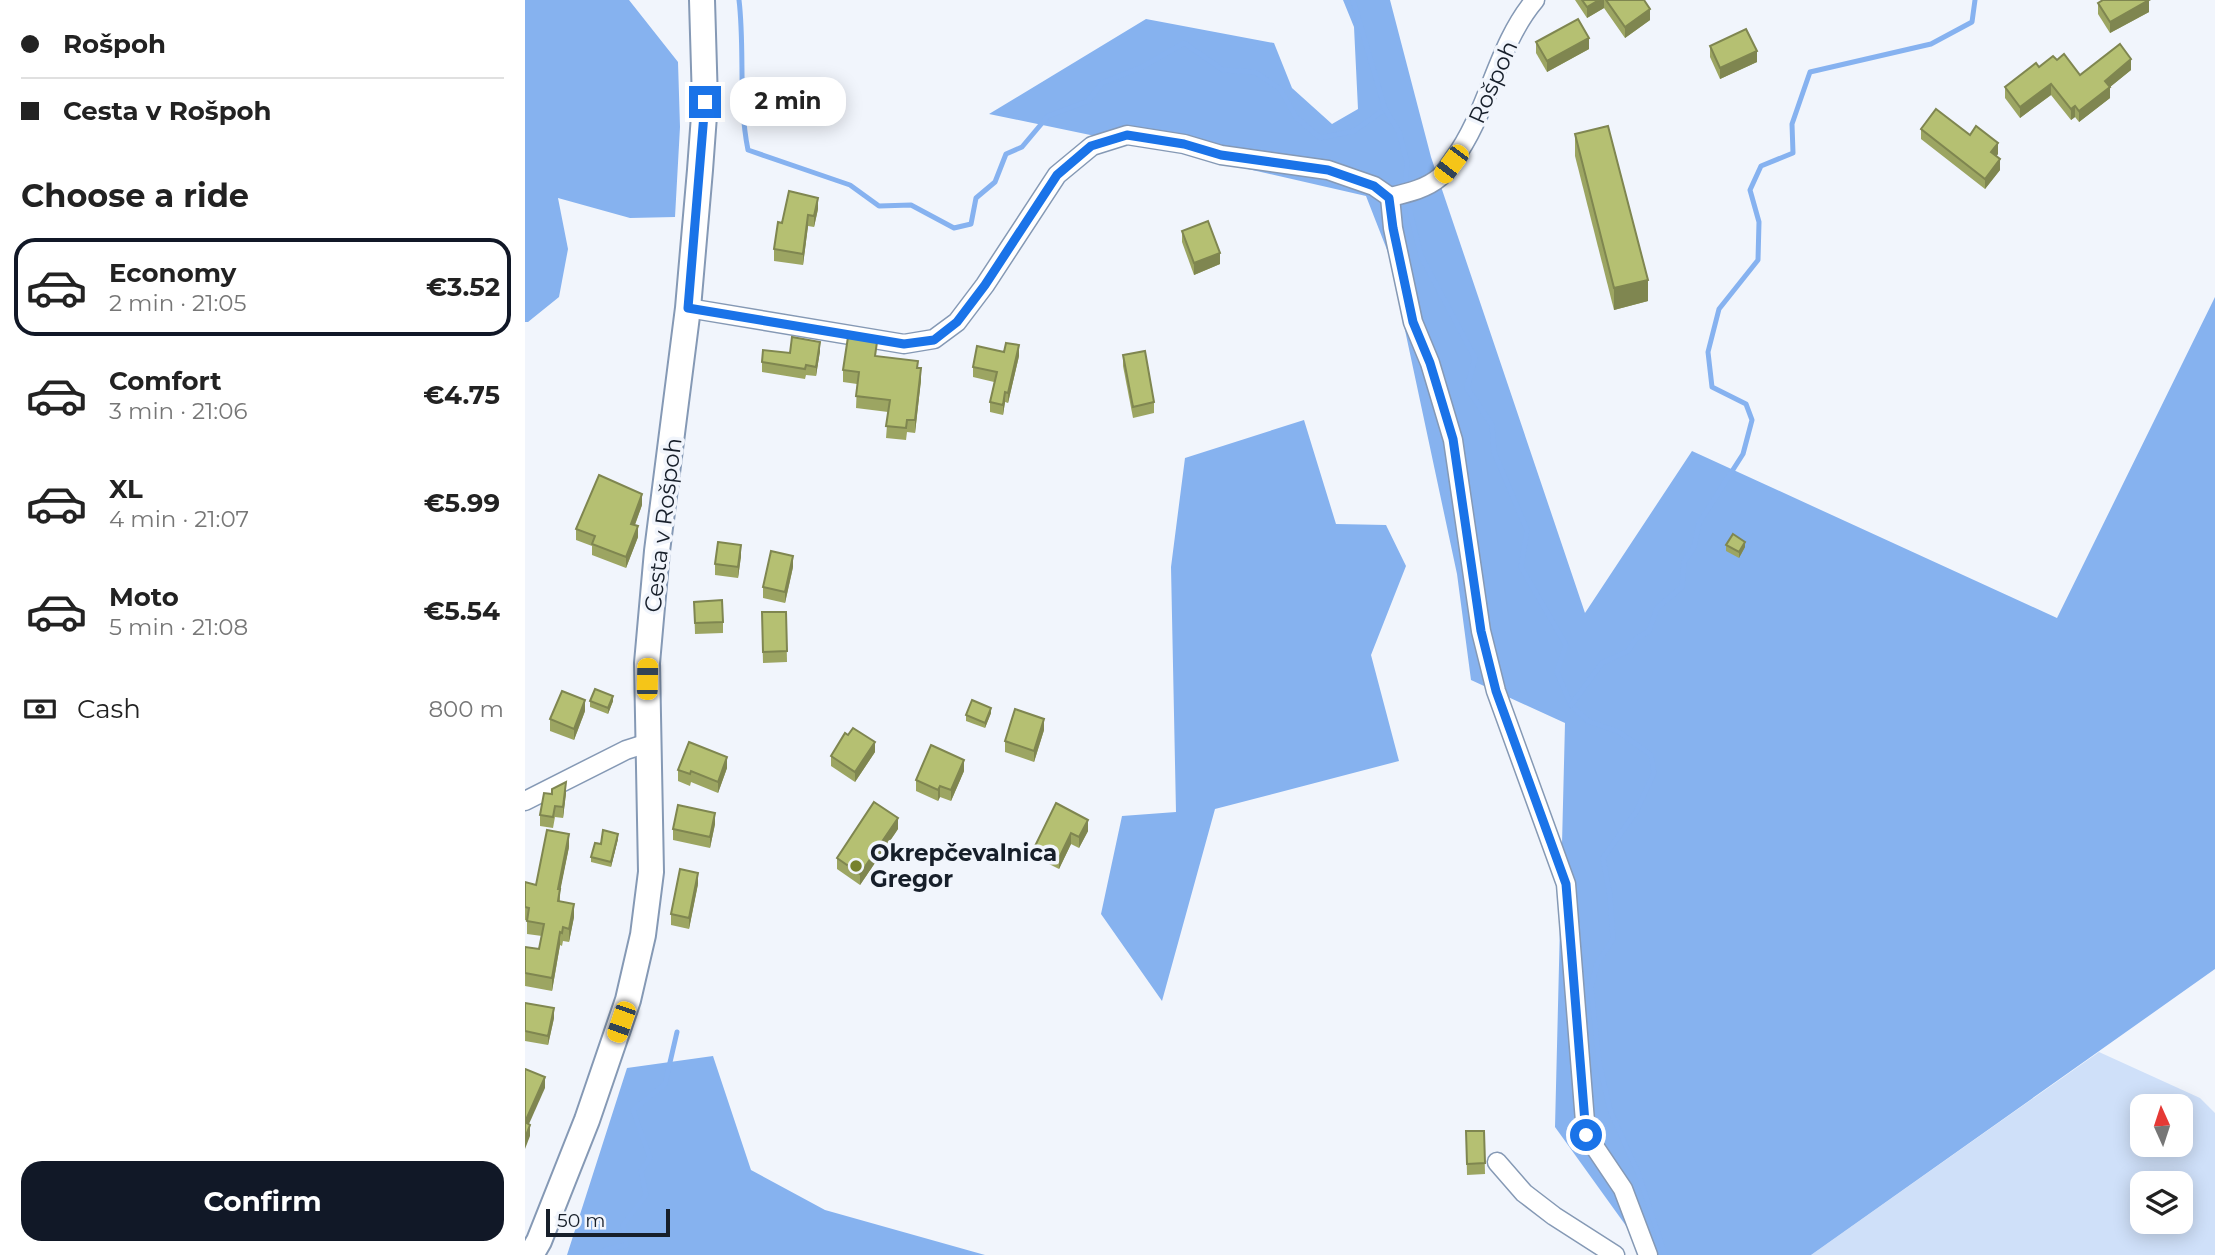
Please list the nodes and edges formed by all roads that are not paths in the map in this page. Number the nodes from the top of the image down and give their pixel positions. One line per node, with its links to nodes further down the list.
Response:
1 (702, 0): 4 (street, Cesta v Rošpoh)
2 (1535, 0): 3 (street, Rošpoh)
3 (1403, 194): 4 (street); 10 (street)
4 (688, 308): 5 (street, Cesta v Rošpoh)
5 (647, 743): 6 (street); 8 (street, Cesta v Rošpoh)
6 (525, 801)
7 (1497, 1162): 9 (street)
8 (531, 1255)
9 (1615, 1255)
10 (1648, 1255)

